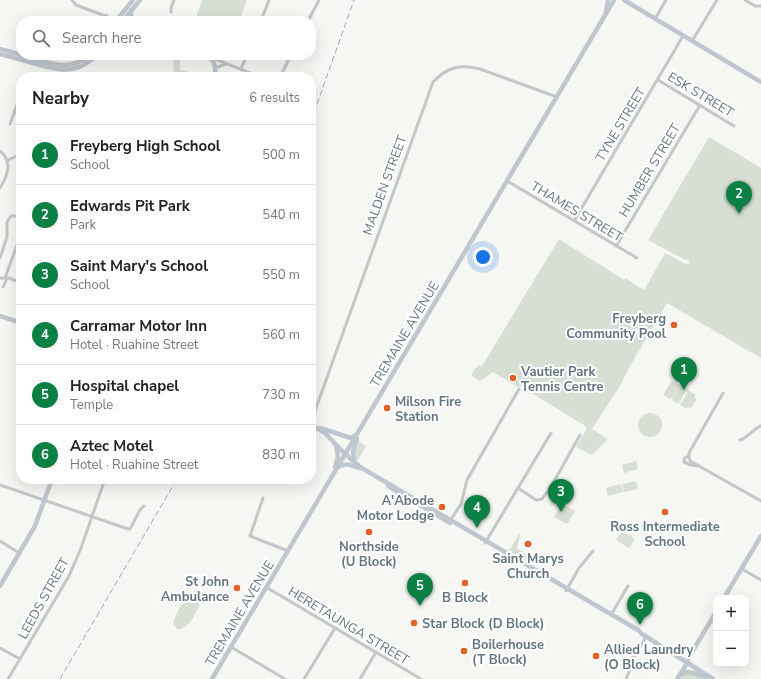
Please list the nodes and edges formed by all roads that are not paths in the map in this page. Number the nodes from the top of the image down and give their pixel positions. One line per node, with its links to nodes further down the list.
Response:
1 (72, 0): 17 (street)
2 (133, 0): 18 (main road)
3 (140, 0): 14 (main road)
4 (174, 0): 15 (street)
5 (269, 0): 21 (street)
6 (319, 0): 22 (street)
7 (608, 0): 16 (main road)
8 (614, 0): 16 (main road, TREMAINE AVENUE)
9 (624, 0): 23 (main road)
10 (666, 0): 23 (street)
11 (717, 0): 25 (street)
12 (745, 0): 13 (street)
13 (761, 6)
14 (131, 11): 19 (main road); 20 (main road)
15 (171, 12)
16 (605, 15): 46 (main road, TREMAINE AVENUE)
17 (106, 16)
18 (121, 16)
19 (127, 16)
20 (131, 16)
21 (263, 16)
22 (311, 16)
23 (655, 19): 24 (main road)
24 (683, 36): 25 (main road); 44 (street, TYNE STREET)
25 (692, 41): 45 (main road)
26 (0, 49): 27 (main road)
27 (16, 53)
28 (0, 54): 29 (main road)
29 (16, 58)
30 (21, 60): 33 (main road)
31 (41, 60): 32 (main road)
32 (83, 60)
33 (90, 60)
34 (213, 60): 39 (main road)
35 (219, 60): 38 (street)
36 (245, 60): 40 (street)
37 (288, 60): 43 (street)
38 (228, 64): 39 (street); 40 (street)
39 (215, 68): 41 (main road)
40 (241, 69): 42 (street)
41 (215, 72)
42 (248, 72)
43 (282, 72)
44 (658, 80): 47 (street, ESK STREET); 58 (street, TYNE STREET)
45 (761, 82)
46 (557, 97): 55 (main road, TREMAINE AVENUE); 71 (street, MALDEN STREET)
47 (700, 105): 51 (street, ESK STREET); 59 (street, HUMBER STREET)
48 (16, 107): 49 (street)
49 (14, 112): 50 (street)
50 (10, 124)
51 (734, 126)
52 (0, 151): 54 (street)
53 (16, 156): 54 (street)
54 (8, 160): 56 (street)
55 (507, 181): 58 (street, THAMES STREET); 74 (main road, TREMAINE AVENUE)
56 (0, 188)
57 (16, 216): 61 (street)
58 (574, 221): 59 (street, THAMES STREET)
59 (616, 246): 62 (street, THAMES STREET)
60 (16, 249): 64 (street)
61 (0, 258)
62 (637, 258)
63 (0, 278): 64 (street)
64 (6, 278): 65 (street); 66 (street)
65 (16, 281)
66 (3, 288)
67 (0, 316): 68 (main road)
68 (16, 321)
69 (519, 389): 95 (street)
70 (723, 394): 80 (street)
71 (316, 410)
72 (761, 426): 77 (street)
73 (316, 427): 74 (main road); 78 (main road)
74 (358, 432): 79 (main road, TREMAINE AVENUE); 81 (main road)
75 (551, 433): 89 (street)
76 (580, 435): 89 (street)
77 (740, 440)
78 (334, 442): 79 (main road); 85 (main road)
79 (345, 454): 81 (main road); 83 (main road, TREMAINE AVENUE)
80 (688, 457): 82 (street); 82 (street)
81 (355, 463): 84 (main road)
82 (699, 466): 92 (street)
83 (335, 471): 84 (main road); 85 (main road, TREMAINE AVENUE)
84 (367, 471): 95 (main road)
85 (330, 480): 99 (main road, TREMAINE AVENUE)
86 (50, 484): 91 (main road)
87 (103, 484): 94 (street, LEEDS STREET)
88 (0, 485): 91 (street)
89 (518, 488): 98 (street)
90 (263, 498): 99 (street)
91 (45, 500): 94 (street); 100 (main road)
92 (761, 501)
93 (144, 506): 94 (street)
94 (92, 517): 116 (street, LEEDS STREET)
95 (450, 521): 98 (main road)
96 (761, 536): 102 (main road)
97 (0, 541): 100 (street)
98 (486, 542): 107 (main road)
99 (288, 551): 106 (main road, TREMAINE AVENUE)
100 (20, 552): 104 (main road)
101 (593, 552): 107 (street)
102 (742, 569): 103 (street); 108 (main road)
103 (761, 580)
104 (0, 586)
105 (628, 586): 109 (street)
106 (266, 587): 111 (street, HERETAUNGA STREET); 113 (main road, TREMAINE AVENUE)
107 (566, 590): 109 (main road); 112 (main road)
108 (726, 595)
109 (611, 614): 112 (main road)
110 (713, 617): 117 (main road)
111 (335, 628): 115 (street, HERETAUNGA STREET); 122 (street)
112 (644, 636): 117 (main road); 125 (street)
113 (231, 647): 120 (main road, TREMAINE AVENUE); 121 (street)
114 (0, 648): 116 (street)
115 (376, 652): 123 (street); 124 (street, HERETAUNGA STREET)
116 (20, 659): 119 (street, LEEDS STREET)
117 (686, 662): 118 (main road); 126 (main road)
118 (678, 678): 126 (main road)
119 (8, 679)
120 (212, 679)
121 (285, 679)
122 (304, 679)
123 (360, 679)
124 (421, 679)
125 (626, 679)
126 (712, 679)

